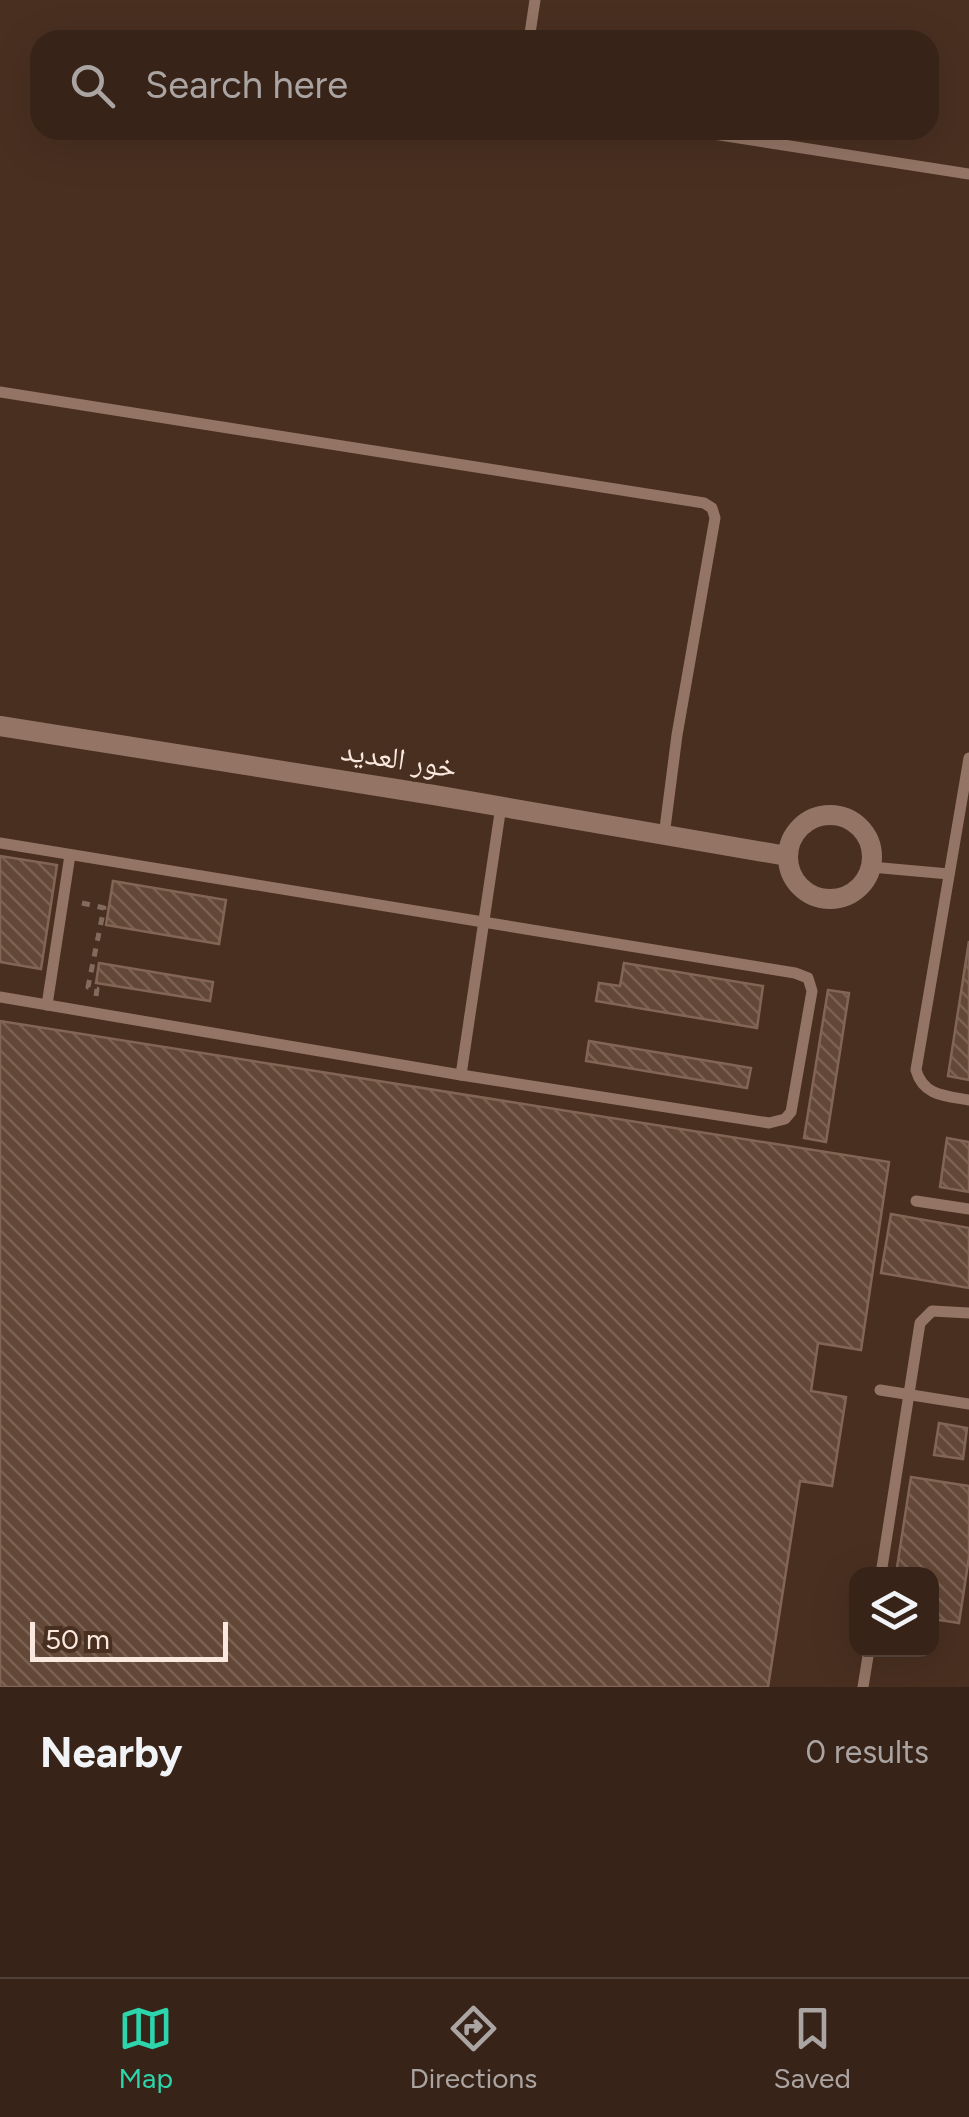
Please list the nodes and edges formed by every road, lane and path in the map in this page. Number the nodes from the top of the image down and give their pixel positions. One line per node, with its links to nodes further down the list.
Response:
1 (534, 0): 2 (lane)
2 (530, 30)
3 (752, 140): 4 (lane)
4 (969, 174)
5 (0, 392): 9 (lane)
6 (0, 726): 8 (street, خور العديد)
7 (969, 758): 14 (lane)
8 (501, 806): 9 (street, خور العديد); 16 (lane)
9 (664, 836): 12 (street, خور العديد)
10 (0, 843): 11 (lane)
11 (70, 855): 15 (lane); 16 (lane)
12 (787, 856): 13 (street); 13 (street)
13 (871, 866): 14 (lane)
14 (949, 874): 21 (lane)
15 (63, 898): 18 (lane); 19 (path)
16 (484, 923): 20 (lane); 20 (lane)
17 (0, 997): 18 (lane)
18 (47, 1005): 19 (lane)
19 (94, 1014): 20 (lane)
20 (461, 1075)
21 (969, 1100)
22 (916, 1200): 23 (lane)
23 (969, 1209)
24 (969, 1313): 26 (lane)
25 (880, 1390): 26 (lane)
26 (909, 1395): 27 (lane); 28 (lane)
27 (969, 1404)
28 (881, 1567)
29 (868, 1657): 30 (lane)
30 (863, 1687)

